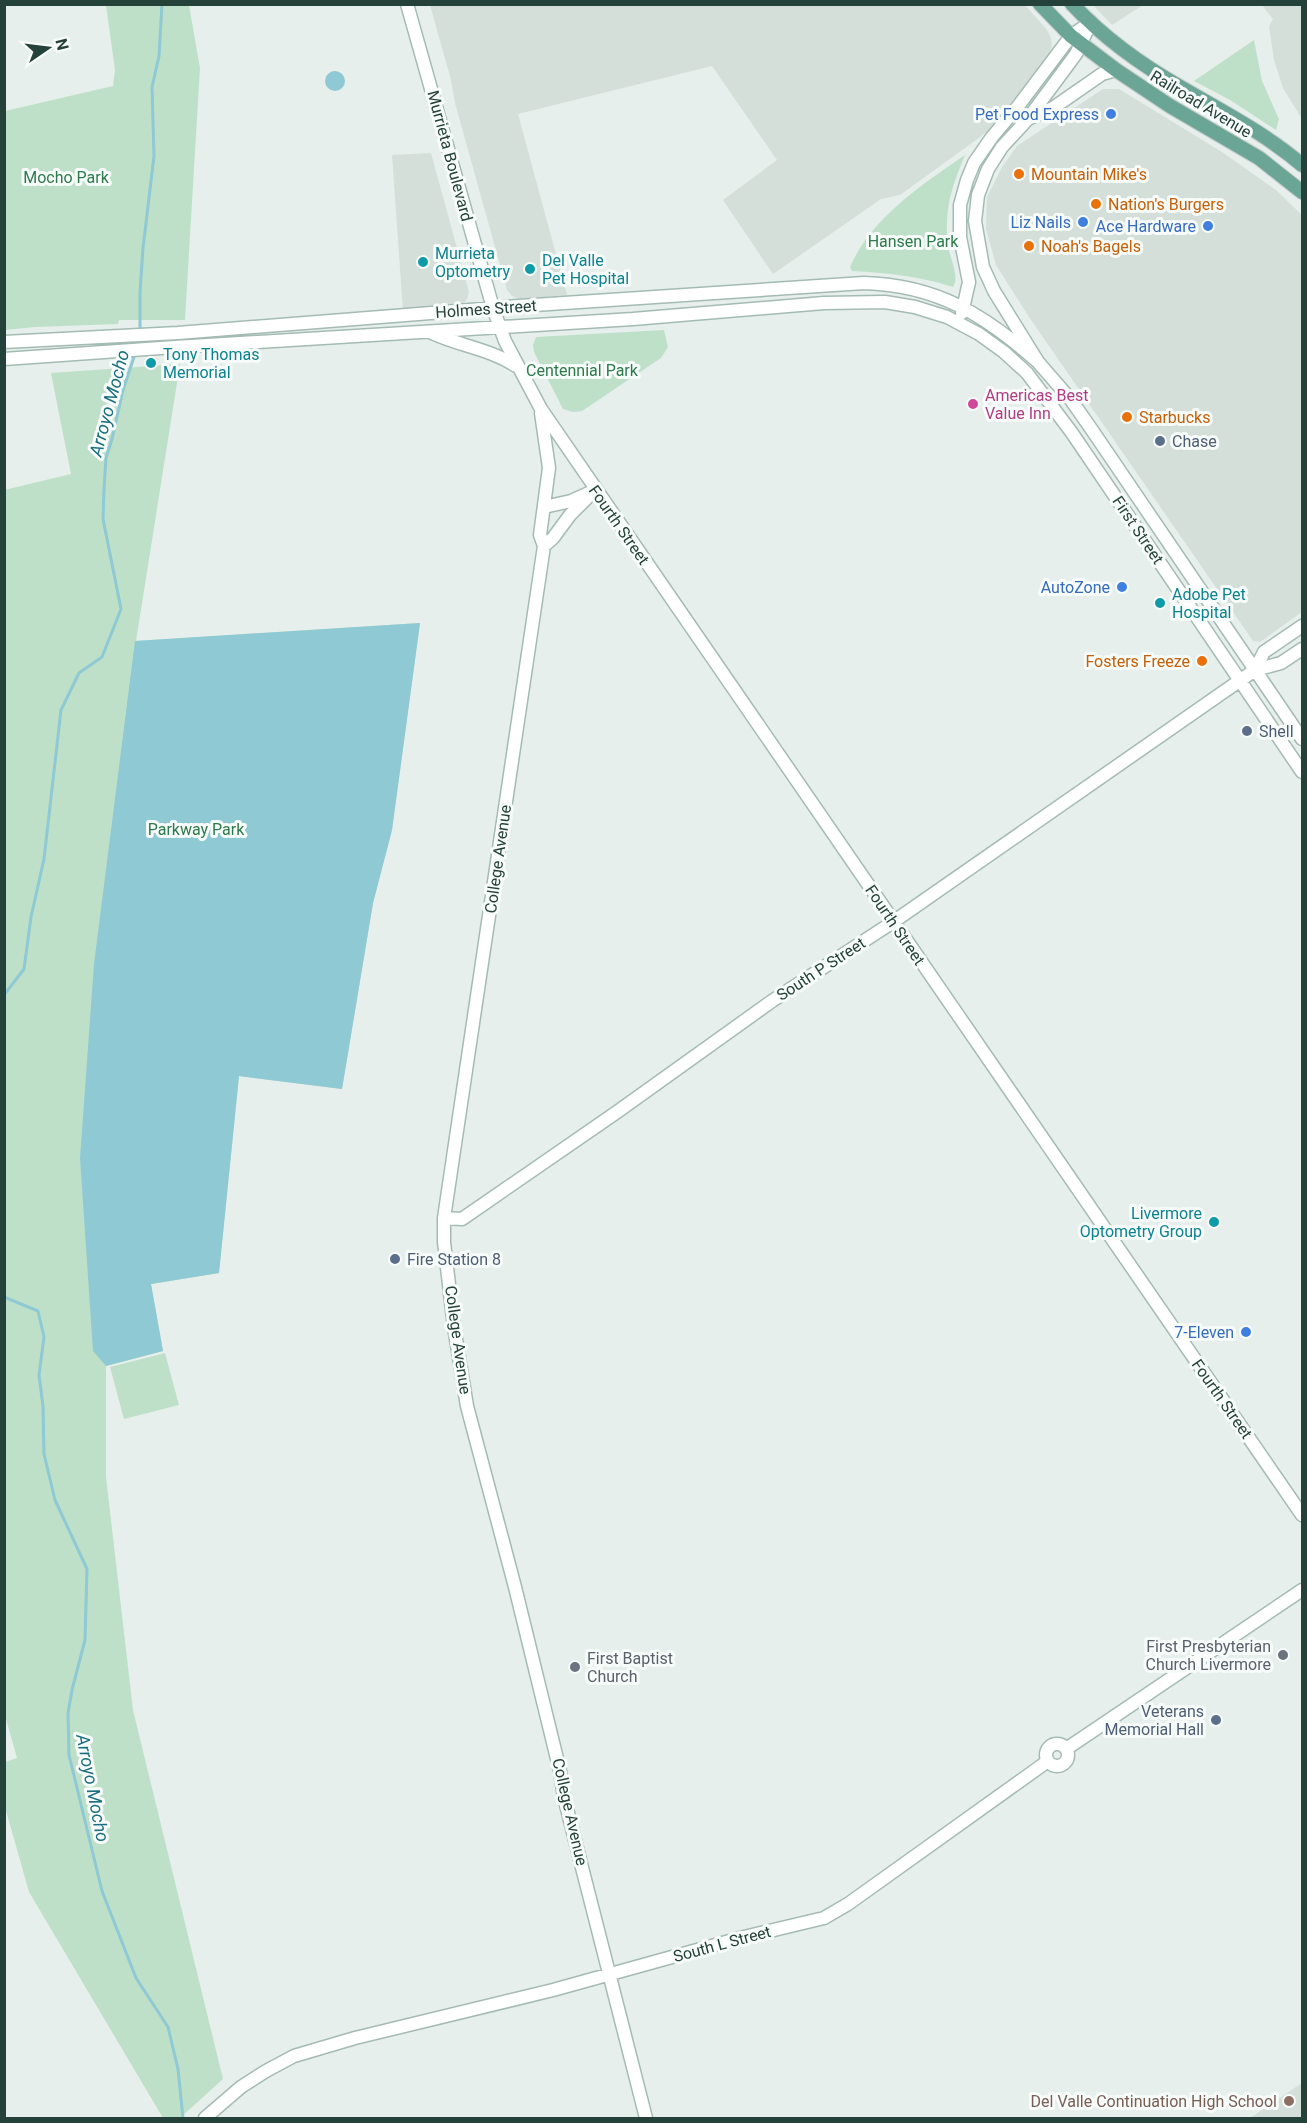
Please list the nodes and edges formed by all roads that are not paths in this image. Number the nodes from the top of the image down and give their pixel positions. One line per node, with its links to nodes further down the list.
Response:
1 (407, 4): 10 (main road, Murrieta Boulevard)
2 (1040, 4): 5 (main road, Railroad Avenue)
3 (1072, 4): 4 (main road, Railroad Avenue)
4 (1091, 22): 5 (main road); 8 (main road, Railroad Avenue)
5 (1077, 40): 6 (main road, Railroad Avenue); 7 (main road, First Street); 11 (main road)
6 (1116, 70): 7 (main road); 9 (main road, Railroad Avenue)
7 (1027, 120): 17 (main road, First Street)
8 (1302, 165)
9 (1302, 192)
10 (492, 308): 11 (main road, Holmes Street); 13 (main road, Murrieta Boulevard); 15 (main road, Holmes Street)
11 (963, 308): 12 (main road); 17 (main road, First Street)
12 (960, 324): 13 (main road, Holmes Street); 26 (main road, First Street)
13 (499, 328): 14 (main road, Holmes Street); 18 (main road, Fourth Street)
14 (428, 331): 16 (main road, Holmes Street); 18 (main road)
15 (4, 342)
16 (4, 359)
17 (1038, 362): 25 (main road, First Street)
18 (518, 367): 19 (main road, Fourth Street)
19 (541, 409): 20 (main road, Fourth Street); 21 (main road, College Avenue)
20 (595, 490): 21 (main road); 22 (main road); 29 (main road, Fourth Street)
21 (544, 507): 22 (main road, College Avenue)
22 (544, 546): 30 (main road, College Avenue)
23 (1302, 626): 25 (main road, South P Street)
24 (1302, 649): 25 (main road, South P Street)
25 (1255, 670): 26 (main road, South P Street); 27 (main road, First Street)
26 (1240, 681): 28 (main road, First Street); 29 (main road, South P Street)
27 (1302, 739)
28 (1302, 772)
29 (893, 922): 30 (main road, South P Street); 31 (main road, Fourth Street)
30 (444, 1218): 33 (main road, College Avenue)
31 (1302, 1515)
32 (1302, 1590): 33 (main road, South L Street)
33 (610, 1974): 34 (main road, South L Street); 35 (main road, College Avenue)
34 (205, 2118)
35 (646, 2118)

